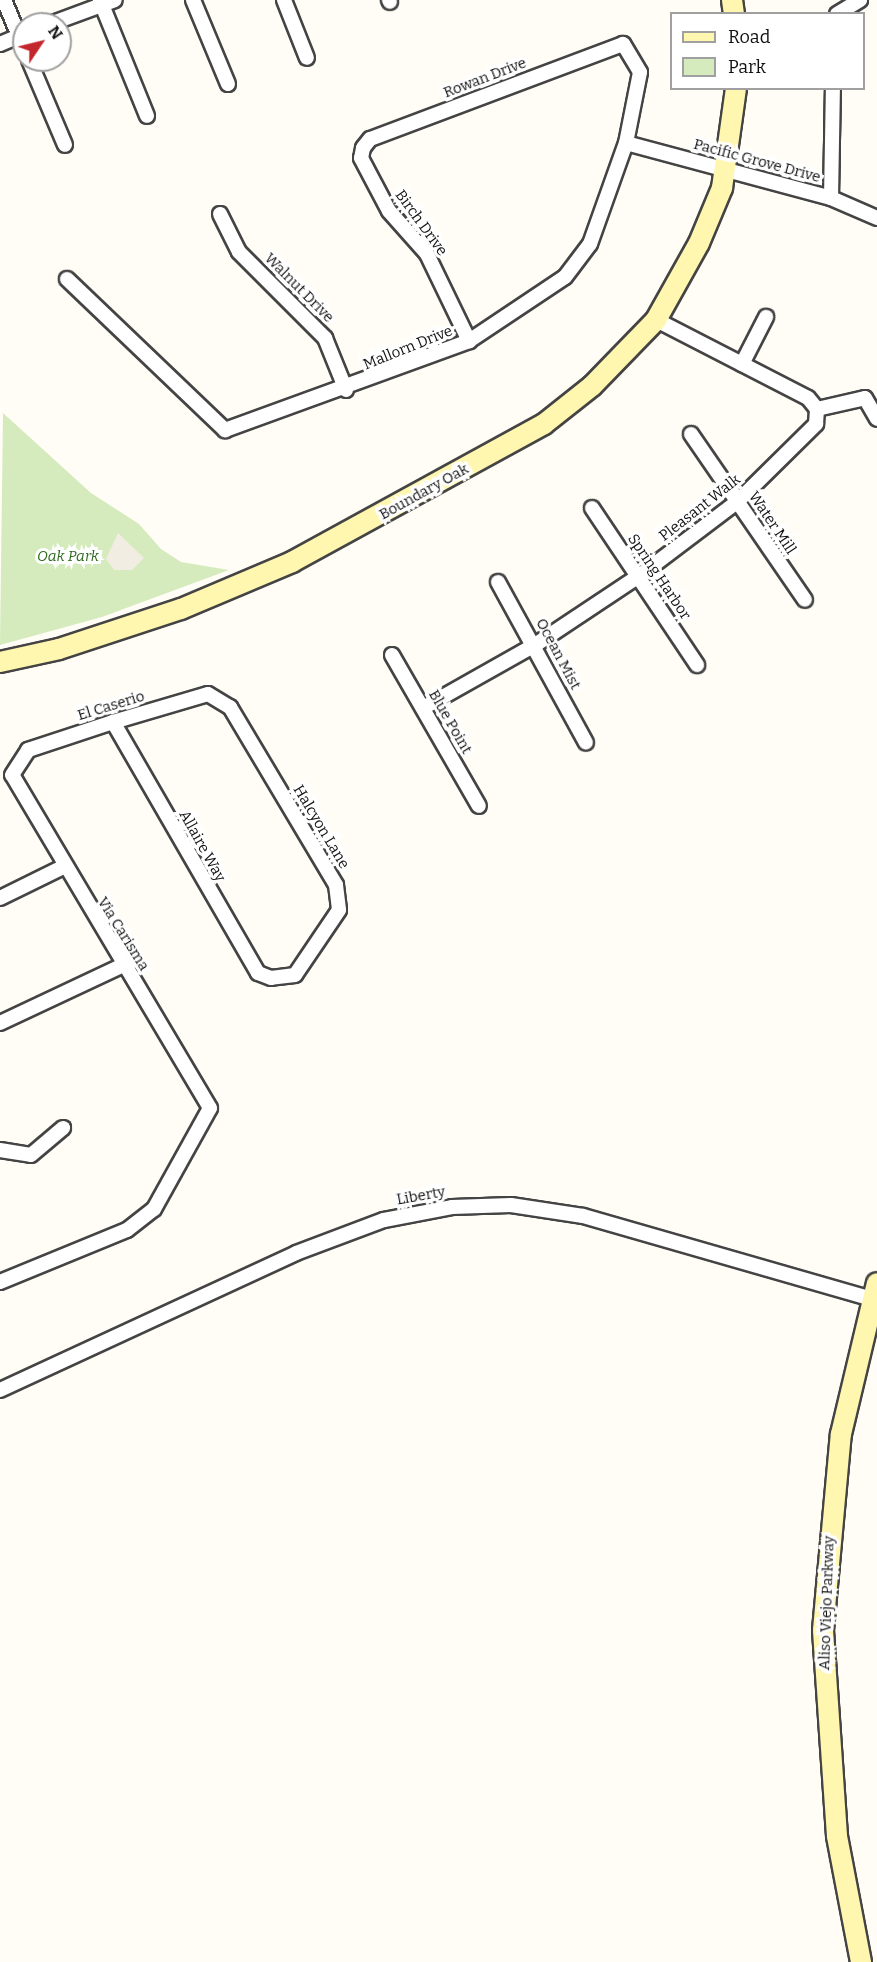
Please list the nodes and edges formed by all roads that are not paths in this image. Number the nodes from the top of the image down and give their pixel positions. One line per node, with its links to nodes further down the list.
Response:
1 (4, 0): 8 (street)
2 (193, 0): 12 (street)
3 (284, 0): 10 (street)
4 (860, 0): 6 (street)
5 (106, 2): 7 (street); 15 (street)
6 (840, 12)
7 (72, 15)
8 (12, 17)
9 (630, 50): 16 (street, Mallorn Drive); 18 (street, Rowan Drive)
10 (307, 58)
11 (34, 72): 17 (street)
12 (228, 84)
13 (736, 90): 19 (street, Boundary Oak)
14 (833, 90): 20 (street)
15 (147, 116)
16 (626, 143): 19 (street, Pacific Grove Drive); 26 (street, Mallorn Drive)
17 (65, 145)
18 (361, 158): 26 (street, Birch Drive)
19 (725, 169): 20 (street, Pacific Grove Drive); 25 (street, Boundary Oak)
20 (831, 198): 22 (street, Pacific Grove Drive)
21 (220, 214): 28 (street, Walnut Drive)
22 (877, 218)
23 (67, 279): 28 (street, Mallorn Drive)
24 (766, 317): 27 (street)
25 (656, 320): 27 (street); 39 (street, Boundary Oak)
26 (469, 341): 28 (street, Mallorn Drive)
27 (742, 364): 29 (street)
28 (346, 390)
29 (817, 410): 30 (street); 32 (street, Pleasant Walk)
30 (877, 419)
31 (691, 434): 32 (street, Water Mill)
32 (738, 501): 34 (street, Pleasant Walk); 36 (street, Water Mill)
33 (592, 508): 34 (street, Spring Harbor)
34 (639, 576): 37 (street, Pleasant Walk); 40 (street, Spring Harbor)
35 (498, 582): 37 (street, Ocean Mist)
36 (805, 600)
37 (535, 645): 42 (street, Pleasant Walk); 44 (street, Ocean Mist)
38 (392, 655): 42 (street, Blue Point)
39 (0, 662)
40 (698, 665)
41 (230, 706): 43 (street, El Caserio); 50 (street, Halcyon Lane)
42 (423, 708): 46 (street, Blue Point)
43 (113, 722): 45 (street, El Caserio); 50 (street, Allaire Way)
44 (586, 743)
45 (12, 775): 47 (street, Via Carisma)
46 (479, 806)
47 (63, 867): 48 (street); 49 (street, Via Carisma)
48 (0, 898)
49 (123, 965): 51 (street); 54 (street, Via Carisma)
50 (271, 978)
51 (0, 1023)
52 (63, 1128): 53 (street)
53 (0, 1150)
54 (0, 1282)
55 (875, 1291): 56 (street, Liberty); 57 (street, Aliso Viejo Parkway)
56 (0, 1390)
57 (861, 1962)

